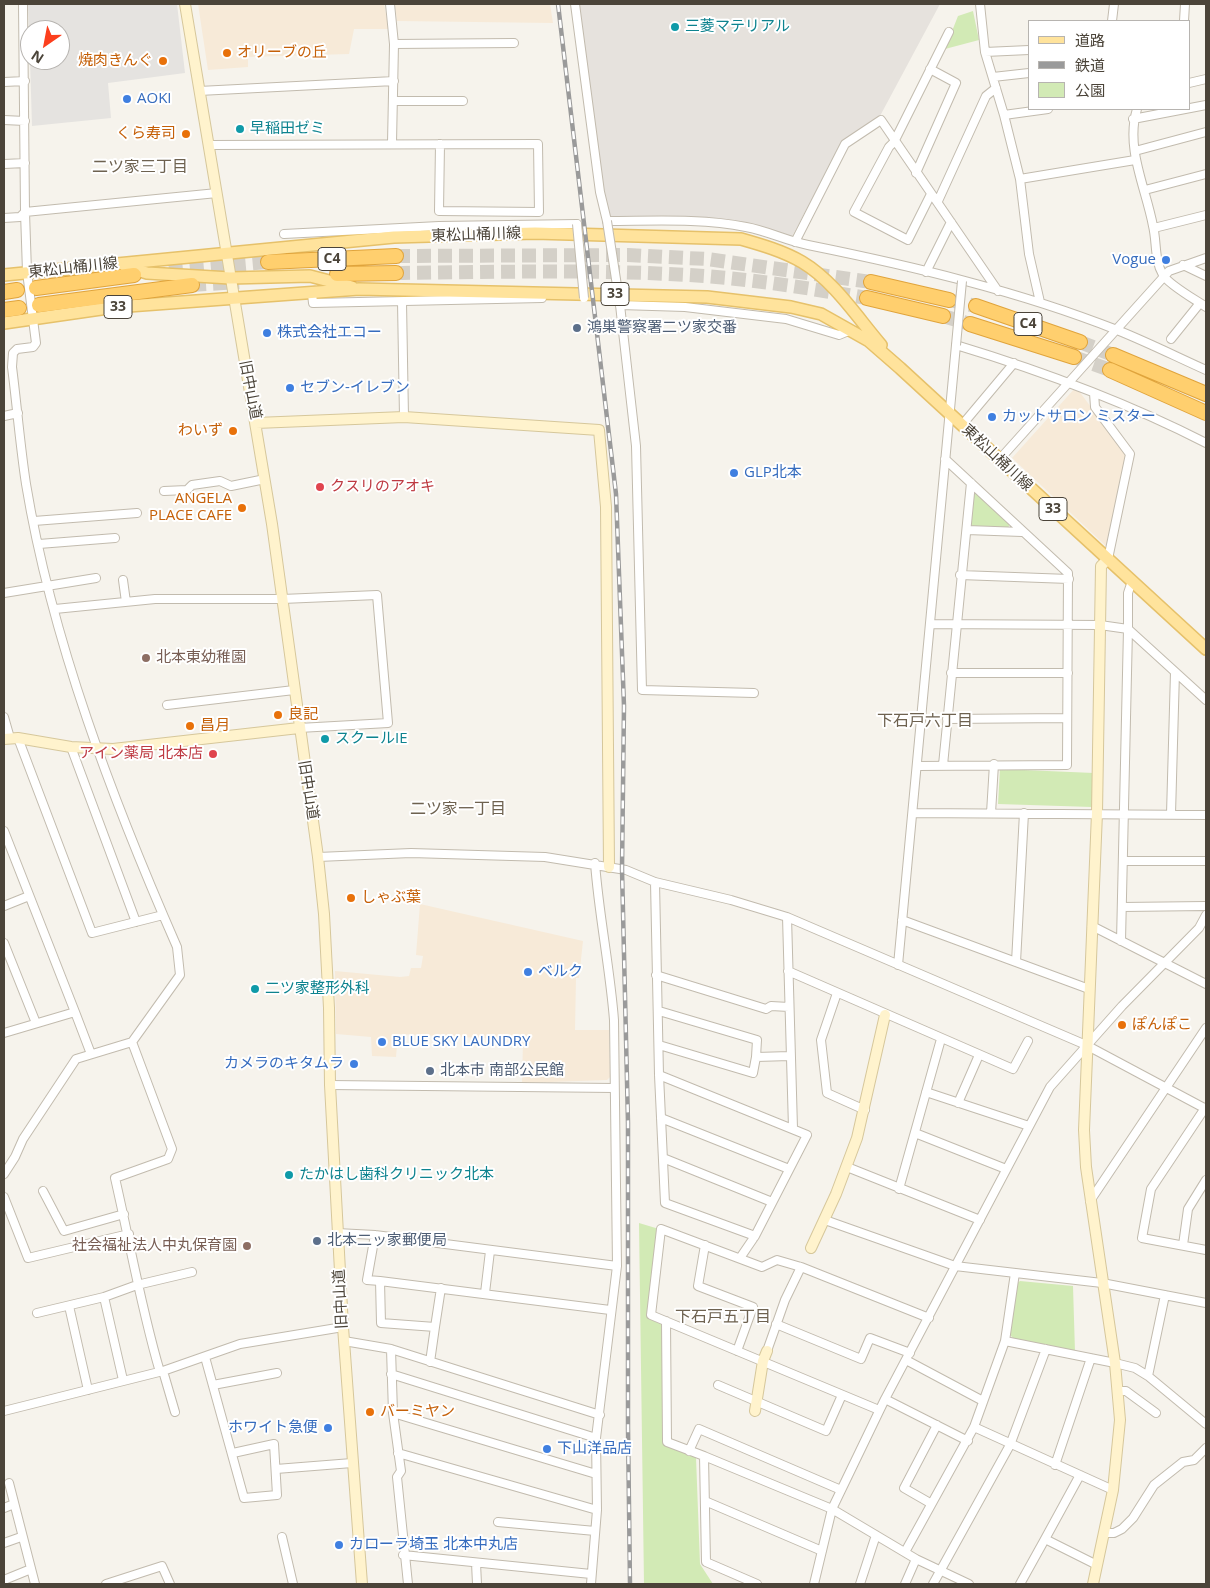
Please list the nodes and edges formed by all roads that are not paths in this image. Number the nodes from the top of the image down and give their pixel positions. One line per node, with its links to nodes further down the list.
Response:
1 (23, 4): 19 (street)
2 (185, 4): 24 (street, 旧中山道)
3 (390, 4): 12 (street)
4 (575, 4): 57 (street)
5 (980, 4): 14 (street)
6 (1114, 4): 8 (street)
7 (1185, 4): 9 (street)
8 (1112, 20)
9 (1184, 20)
10 (949, 32): 15 (street)
11 (514, 43): 12 (street)
12 (394, 44): 20 (street)
13 (1028, 50): 14 (street)
14 (985, 52): 17 (street)
15 (930, 69): 37 (street); 45 (street)
16 (1028, 73): 17 (street)
17 (993, 77): 23 (street)
18 (1206, 79): 22 (street)
19 (25, 81): 21 (street); 35 (street)
20 (394, 81): 24 (street); 25 (street)
21 (4, 82)
22 (1190, 82)
23 (996, 88): 32 (street); 51 (street)
24 (199, 91): 40 (street, 旧中山道)
25 (394, 101): 26 (street); 38 (street)
26 (463, 101)
27 (1206, 105): 28 (street)
28 (1190, 108)
29 (1042, 110): 32 (street)
30 (1137, 110): 33 (street)
31 (1180, 110): 33 (street)
32 (1004, 116): 47 (street)
33 (1134, 119): 41 (street)
34 (4, 120): 35 (street)
35 (25, 121): 43 (street)
36 (1206, 132): 41 (street)
37 (894, 142): 45 (street); 50 (street); 64 (street)
38 (392, 143): 39 (street); 40 (street)
39 (440, 144): 52 (street); 54 (street)
40 (208, 145): 49 (street, 旧中山道)
41 (1135, 151): 42 (street)
42 (1135, 160): 47 (street); 48 (street)
43 (25, 163): 44 (street); 53 (street)
44 (4, 164)
45 (916, 173): 50 (street)
46 (1206, 174): 48 (street)
47 (1020, 180): 91 (street)
48 (1145, 190): 61 (street)
49 (217, 193): 53 (street); 65 (street, 旧中山道)
50 (931, 194): 51 (street)
51 (938, 201): 58 (street)
52 (439, 211): 54 (street); 60 (street)
53 (25, 212): 56 (street); 71 (street)
54 (539, 212): 59 (street)
55 (1206, 215): 61 (street)
56 (4, 218)
57 (607, 221): 64 (street); 93 (street, bridge)
58 (951, 222): 72 (street); 85 (street)
59 (539, 225): 60 (street); 90 (street, 33, bridge)
60 (439, 226): 63 (street)
61 (1154, 228): 77 (street)
62 (284, 234): 63 (street)
63 (332, 238): 65 (main road, 東松山桶川線 / 33); 110 (main road, 東松山桶川線 / 33)
64 (795, 242): 72 (street)
65 (226, 253): 69 (main road, 東松山桶川線 / 33); 79 (street, 旧中山道)
66 (396, 256): 68 (highway, C4)
67 (1206, 258): 70 (street)
68 (268, 262)
69 (112, 264): 71 (main road, 東松山桶川線 / 33); 79 (main road, 33)
70 (1183, 265): 77 (street); 78 (street)
71 (28, 272): 75 (main road, 東松山桶川線 / 33); 99 (street)
72 (926, 272): 80 (street)
73 (396, 273): 74 (highway, C4)
74 (337, 274)
75 (4, 275)
76 (134, 275): 83 (highway)
77 (1164, 276): 94 (street); 103 (street)
78 (1206, 276)
79 (230, 278): 84 (main road, 33); 88 (street, 旧中山道)
80 (962, 281): 85 (street); 106 (street, bridge)
81 (871, 282): 89 (highway)
82 (192, 285): 92 (highway)
83 (36, 288)
84 (359, 289): 86 (main road, 東松山桶川線 / 33); 102 (main road, 東松山桶川線 / 33)
85 (998, 291): 91 (street)
86 (312, 294): 88 (main road, 東松山桶川線 / 33); 90 (street, 33)
87 (867, 298): 98 (highway)
88 (233, 299): 99 (main road, 東松山桶川線 / 33); 121 (street, 旧中山道)
89 (948, 300)
90 (402, 302): 120 (street)
91 (1040, 302): 103 (street)
92 (39, 305)
93 (620, 305): 102 (street, 33); 156 (street)
94 (1203, 305): 104 (street)
95 (976, 306): 105 (highway, C4)
96 (18, 308): 97 (highway)
97 (4, 310)
98 (943, 316)
99 (34, 319): 100 (main road, 東松山桶川線 / 33); 117 (street)
100 (4, 323)
101 (970, 324): 108 (highway, C4)
102 (851, 330): 110 (main road, 東松山桶川線 / 33)
103 (1117, 330): 112 (street); 113 (street)
104 (1171, 339)
105 (1080, 342)
106 (956, 345): 109 (street); 116 (street)
107 (1113, 355): 115 (highway)
108 (1074, 357)
109 (1014, 363): 113 (street); 122 (street)
110 (900, 368): 116 (main road, 東松山桶川線 / 33)
111 (1110, 370): 118 (highway)
112 (1206, 370)
113 (1070, 382): 114 (street); 125 (street)
114 (1094, 393): 123 (street); 135 (street)
115 (1206, 394)
116 (948, 412): 122 (main road, 東松山桶川線 / 33); 124 (street)
117 (18, 413): 119 (street); 130 (street)
118 (1206, 413)
119 (4, 416)
120 (404, 417): 121 (street); 181 (street)
121 (256, 423): 126 (street, 旧中山道)
122 (962, 426): 125 (main road, 東松山桶川線 / 33)
123 (1206, 443)
124 (945, 459): 127 (street); 146 (street)
125 (999, 460): 135 (main road, 東松山桶川線 / 33)
126 (265, 479): 128 (street); 143 (street, 旧中山道)
127 (971, 482): 131 (street); 132 (street)
128 (164, 491)
129 (137, 513): 130 (street)
130 (34, 521): 134 (street)
131 (966, 530): 132 (street); 136 (street)
132 (1022, 532): 138 (street)
133 (115, 538): 134 (street)
134 (39, 544): 141 (street)
135 (1108, 559): 140 (main road, 東松山桶川線 / 33); 147 (street)
136 (960, 575): 138 (street); 148 (street)
137 (96, 578): 141 (street)
138 (1068, 579): 149 (street)
139 (123, 580): 144 (street)
140 (1132, 581): 150 (street); 151 (main road, 東松山桶川線 / 33)
141 (48, 585): 142 (street); 145 (street)
142 (4, 593)
143 (282, 599): 144 (street); 155 (street, 旧中山道); 162 (street)
144 (126, 602): 145 (street)
145 (55, 609): 165 (street)
146 (931, 624): 148 (street); 168 (street)
147 (1100, 625): 149 (street); 150 (street); 172 (street)
148 (956, 626): 149 (street); 153 (street)
149 (1068, 626): 154 (street)
150 (1128, 629): 152 (street); 173 (street)
151 (1206, 649)
152 (1175, 672): 157 (street); 174 (street)
153 (951, 673): 154 (street); 161 (street)
154 (1068, 673): 160 (street)
155 (294, 690): 158 (street); 162 (street, 旧中山道)
156 (754, 693)
157 (1206, 700)
158 (167, 705)
159 (4, 717): 163 (street)
160 (1068, 718): 161 (street); 166 (street)
161 (947, 719): 167 (street)
162 (299, 728): 165 (street); 177 (street, 旧中山道)
163 (10, 739): 164 (street); 191 (street)
164 (71, 747): 165 (street); 191 (street)
165 (96, 748): 187 (street)
166 (994, 764): 167 (street); 170 (street)
167 (943, 765): 168 (street)
168 (918, 766): 169 (street)
169 (913, 813): 170 (street); 190 (street)
170 (991, 813): 171 (street)
171 (1024, 813): 172 (street); 196 (street)
172 (1097, 813): 173 (street); 192 (street)
173 (1126, 814): 174 (street); 178 (street)
174 (1171, 814): 175 (street)
175 (1206, 815)
176 (4, 831): 183 (street)
177 (318, 857): 180 (street); 221 (street, 旧中山道)
178 (1124, 861): 179 (street); 186 (street)
179 (1206, 861)
180 (595, 863): 181 (street); 223 (street)
181 (609, 867): 182 (street)
182 (655, 882): 189 (street); 200 (street)
183 (30, 896): 184 (street); 206 (street)
184 (4, 906)
185 (1206, 906): 186 (street)
186 (1122, 907): 194 (street)
187 (163, 915): 191 (street); 213 (street)
188 (1206, 915): 193 (street)
189 (787, 917): 198 (street); 199 (street)
190 (902, 920): 196 (street); 198 (street)
191 (136, 922)
192 (1092, 926): 194 (street); 202 (street)
193 (1203, 927): 197 (street)
194 (1121, 941): 197 (street)
195 (4, 943): 208 (street)
196 (1016, 962): 202 (street)
197 (1165, 964): 201 (street); 215 (street)
198 (898, 965): 215 (street)
199 (788, 970): 203 (street); 204 (street)
200 (656, 975): 204 (street); 205 (street)
201 (1206, 984)
202 (1089, 989): 215 (street)
203 (837, 993): 207 (street); 227 (street)
204 (788, 1007): 218 (street)
205 (658, 1011): 214 (street); 219 (street)
206 (75, 1012): 208 (street); 216 (street)
207 (885, 1015): 211 (street); 227 (street)
208 (36, 1023): 210 (street)
209 (1206, 1028): 222 (street)
210 (4, 1033)
211 (941, 1039): 217 (street); 224 (street)
212 (1028, 1041): 217 (street)
213 (132, 1042): 216 (street); 243 (street)
214 (659, 1045): 219 (street); 220 (street)
215 (1086, 1045): 222 (street); 229 (street); 241 (street)
216 (91, 1054): 236 (street)
217 (979, 1055): 225 (street)
218 (790, 1056): 219 (street); 230 (street)
219 (756, 1057)
220 (659, 1075): 228 (street); 230 (street)
221 (330, 1085): 223 (street); 246 (street, 旧中山道)
222 (1167, 1086): 226 (street); 241 (street)
223 (614, 1088): 256 (street)
224 (926, 1092): 225 (street); 231 (street)
225 (958, 1103): 229 (street)
226 (1206, 1109): 251 (street)
227 (865, 1110): 233 (street)
228 (661, 1118): 232 (street); 234 (street)
229 (1029, 1126): 235 (street)
230 (793, 1128): 234 (street)
231 (915, 1133): 235 (street); 238 (street)
232 (663, 1158): 242 (street); 249 (street)
233 (848, 1167): 238 (street); 244 (street)
234 (790, 1169): 242 (street)
235 (1006, 1169): 245 (street)
236 (4, 1174)
237 (1206, 1180): 251 (street)
238 (899, 1189): 245 (street)
239 (43, 1191): 243 (street)
240 (4, 1197): 247 (street)
241 (1090, 1201): 262 (street)
242 (772, 1202): 249 (street)
243 (124, 1214): 247 (street)
244 (825, 1220): 252 (street); 257 (street)
245 (980, 1220): 257 (street)
246 (337, 1233): 248 (street); 275 (street, 旧中山道)
247 (129, 1234): 263 (street)
248 (375, 1235): 254 (street); 261 (street)
249 (755, 1236): 255 (street)
250 (705, 1245): 255 (street); 273 (street); 281 (street)
251 (1183, 1245): 253 (street)
252 (811, 1248)
253 (1206, 1250)
254 (490, 1251): 256 (street); 265 (street)
255 (740, 1258): 258 (street)
256 (616, 1266): 270 (street)
257 (955, 1266): 260 (street); 272 (street)
258 (801, 1267): 272 (street); 274 (street)
259 (192, 1272): 263 (street)
260 (1015, 1273): 262 (street); 278 (street)
261 (380, 1281): 264 (street); 276 (street)
262 (1102, 1282): 266 (street); 288 (street)
263 (137, 1285): 267 (street); 289 (street)
264 (441, 1288): 265 (street); 276 (street)
265 (485, 1294): 270 (street)
266 (1165, 1295): 268 (street); 292 (street)
267 (104, 1298): 269 (street); 293 (street)
268 (1206, 1303)
269 (69, 1306): 271 (street); 296 (street)
270 (610, 1310): 307 (street)
271 (37, 1313)
272 (929, 1318): 284 (street)
273 (666, 1321): 281 (street); 315 (street)
274 (776, 1324): 282 (street); 284 (street)
275 (343, 1327): 277 (street, 旧中山道); 283 (street)
276 (435, 1327): 286 (street)
277 (344, 1341): 279 (street); 319 (street, 旧中山道)
278 (1005, 1341): 280 (street); 300 (street)
279 (391, 1349): 286 (street); 291 (street)
280 (1046, 1349): 285 (street); 313 (street)
281 (737, 1351): 287 (street)
282 (766, 1351): 287 (street)
283 (205, 1357): 289 (street); 294 (street)
284 (908, 1357): 299 (street); 300 (street)
285 (1091, 1358): 288 (street); 320 (street)
286 (430, 1362): 307 (street)
287 (762, 1362): 298 (street); 301 (street)
288 (1115, 1363): 292 (street); 297 (street)
289 (162, 1371): 293 (street); 304 (street)
290 (277, 1373): 294 (street)
291 (391, 1374): 305 (street); 311 (street)
292 (1148, 1376): 308 (street)
293 (124, 1380): 296 (street)
294 (213, 1385): 316 (street)
295 (718, 1385): 301 (street)
296 (88, 1390): 302 (street)
297 (1119, 1391): 306 (street); 326 (street)
298 (842, 1395): 301 (street); 303 (street)
299 (884, 1399): 303 (street); 309 (street)
300 (983, 1401): 310 (street)
301 (756, 1406)
302 (4, 1410)
303 (879, 1410): 325 (street)
304 (175, 1412)
305 (393, 1413): 317 (street); 322 (street)
306 (1156, 1413)
307 (600, 1415): 311 (street)
308 (1206, 1424)
309 (937, 1425): 312 (street); 328 (street)
310 (974, 1427): 312 (street); 313 (street)
311 (596, 1438): 322 (street)
312 (968, 1441): 328 (street)
313 (1010, 1445): 320 (street); 348 (street)
314 (1206, 1448): 335 (street)
315 (689, 1450): 318 (street); 325 (street)
316 (233, 1453): 321 (street); 321 (street)
317 (398, 1453): 332 (street); 343 (street)
318 (704, 1456): 327 (street); 331 (street)
319 (352, 1463): 321 (street); 355 (street, 旧中山道)
320 (1055, 1465): 323 (street)
321 (276, 1469)
322 (596, 1474): 332 (street)
323 (1080, 1476): 326 (street); 339 (street)
324 (9, 1483): 329 (street)
325 (841, 1490): 331 (street)
326 (1113, 1490): 335 (street)
327 (705, 1501): 341 (street); 359 (street)
328 (930, 1503): 342 (street)
329 (14, 1504): 330 (street); 337 (street)
330 (4, 1508)
331 (832, 1509): 336 (street); 341 (street)
332 (597, 1510): 334 (street)
333 (498, 1522): 334 (street)
334 (595, 1531): 349 (street)
335 (1104, 1533): 346 (street)
336 (876, 1535): 342 (street); 361 (street)
337 (21, 1537): 340 (street); 347 (street)
338 (282, 1537): 354 (street)
339 (1045, 1539): 346 (street); 365 (street)
340 (4, 1543)
341 (822, 1551): 360 (street)
342 (905, 1552): 344 (street)
343 (403, 1555): 345 (street); 356 (street)
344 (916, 1558): 348 (street); 362 (street)
345 (476, 1562): 349 (street); 357 (street)
346 (1097, 1565): 366 (street)
347 (31, 1569): 350 (street); 351 (street)
348 (943, 1570): 363 (street); 364 (street)
349 (591, 1574): 358 (street)
350 (4, 1580)
351 (35, 1584)
352 (106, 1584): 353 (street)
353 (170, 1584)
354 (293, 1584)
355 (362, 1584)
356 (408, 1584)
357 (477, 1584)
358 (591, 1584)
359 (757, 1584)
360 (814, 1584)
361 (860, 1584)
362 (905, 1584)
363 (933, 1584)
364 (969, 1584)
365 (1020, 1584)
366 (1093, 1584)

